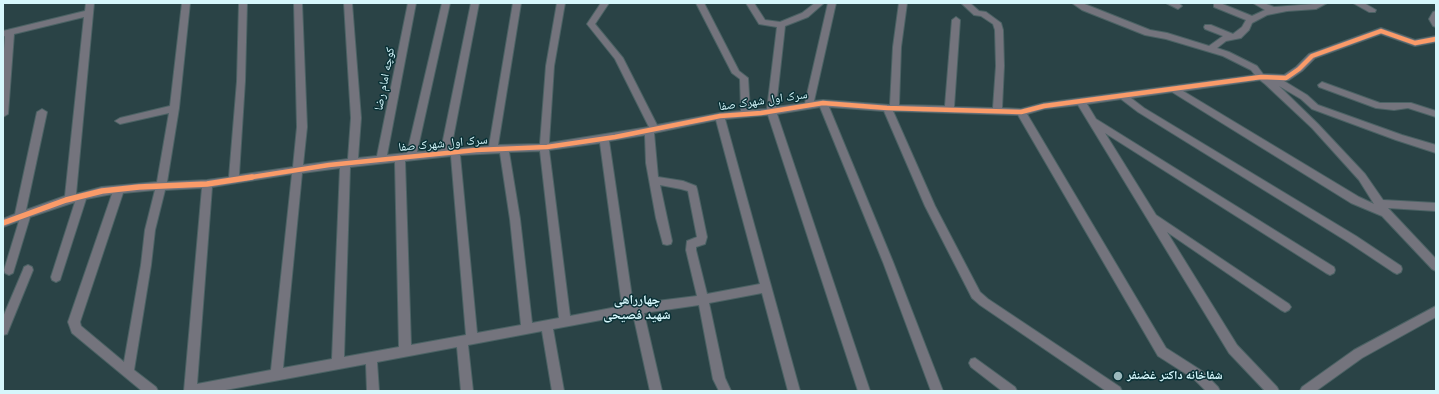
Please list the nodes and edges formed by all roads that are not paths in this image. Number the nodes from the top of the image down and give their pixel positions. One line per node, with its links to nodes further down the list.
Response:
1 (92, 3): 28 (street)
2 (186, 3): 46 (street)
3 (243, 3): 70 (street)
4 (298, 3): 69 (street)
5 (348, 3): 68 (street)
6 (412, 3): 67 (street, کوچه امام رضا)
7 (446, 3): 66 (street)
8 (475, 3): 65 (street)
9 (517, 3): 63 (street)
10 (561, 3): 61 (street)
11 (605, 3): 59 (street)
12 (700, 3): 54 (street)
13 (750, 3): 33 (street)
14 (820, 3): 33 (street)
15 (832, 3): 45 (street)
16 (903, 3): 47 (street)
17 (965, 3): 51 (street)
18 (1076, 3): 24 (street)
19 (1170, 3): 25 (street)
20 (1257, 3): 26 (street)
21 (1357, 3): 27 (street)
22 (1316, 4): 26 (street)
23 (1217, 5): 30 (street)
24 (1087, 6): 38 (street)
25 (1178, 6)
26 (1272, 10): 30 (street)
27 (1372, 10)
28 (89, 14): 35 (street); 76 (street)
29 (1436, 14): 32 (street)
30 (1252, 19): 36 (street)
31 (956, 20): 48 (street)
32 (1436, 24)
33 (781, 25): 49 (street)
34 (1208, 27): 36 (street)
35 (6, 33): 53 (street)
36 (1232, 37): 38 (street)
37 (1436, 39): 39 (street)
38 (1211, 49): 39 (street)
39 (1264, 79): 41 (street, سرک اول شهرک صفا); 62 (street); 77 (street)
40 (1322, 85): 55 (street)
41 (1174, 89): 42 (street, سرک اول شهرک صفا); 79 (street)
42 (1123, 96): 43 (street, سرک اول شهرک صفا); 88 (street)
43 (1081, 102): 52 (street, سرک اول شهرک صفا); 58 (street)
44 (823, 103): 45 (street, سرک اول شهرک صفا); 47 (street, سرک اول شهرک صفا); 115 (street)
45 (810, 105): 49 (street, سرک اول شهرک صفا)
46 (174, 108): 57 (street); 73 (street)
47 (890, 108): 48 (street, سرک اول شهرک صفا); 117 (street)
48 (949, 110): 51 (street, سرک اول شهرک صفا)
49 (771, 111): 54 (street, سرک اول شهرک صفا); 114 (street)
50 (42, 112): 80 (street)
51 (997, 112): 52 (street, سرک اول شهرک صفا)
52 (1021, 112): 118 (street)
53 (3, 114)
54 (746, 114): 56 (street, سرک اول شهرک صفا)
55 (1436, 114)
56 (720, 116): 59 (street, سرک اول شهرک صفا); 90 (street)
57 (120, 121)
58 (1093, 121): 81 (street); 87 (street)
59 (652, 131): 60 (street, سرک اول شهرک صفا); 71 (street)
60 (604, 139): 61 (street, سرک اول شهرک صفا); 93 (street)
61 (544, 148): 64 (street, سرک اول شهرک صفا); 95 (street)
62 (1436, 148)
63 (493, 149): 64 (street, سرک اول شهرک صفا); 65 (street, سرک اول شهرک صفا)
64 (504, 149): 97 (street)
65 (450, 153): 66 (street, سرک اول شهرک صفا); 99 (street)
66 (406, 157): 67 (street, سرک اول شهرک صفا); 100 (street)
67 (381, 160): 68 (street, سرک اول شهرک صفا)
68 (349, 163): 69 (street, سرک اول شهرک صفا); 102 (street)
69 (298, 169): 70 (street, سرک اول شهرک صفا); 105 (street)
70 (234, 179): 72 (street, سرک اول شهرک صفا)
71 (655, 180): 83 (street); 91 (street)
72 (207, 184): 73 (street, سرک اول شهرک صفا); 107 (street)
73 (161, 186): 74 (street, سرک اول شهرک صفا); 104 (street)
74 (119, 189): 75 (street, سرک اول شهرک صفا); 104 (street)
75 (82, 196): 76 (street, سرک اول شهرک صفا); 89 (street)
76 (70, 199): 80 (street, سرک اول شهرک صفا)
77 (1379, 204): 78 (street); 79 (street)
78 (1436, 207)
79 (1386, 213): 84 (street)
80 (23, 216): 82 (street, سرک اول شهرک صفا); 85 (street)
81 (1152, 217): 92 (street); 119 (street)
82 (3, 223)
83 (668, 241)
84 (1434, 263)
85 (9, 270)
86 (28, 270): 98 (street)
87 (1330, 270)
88 (1397, 270)
89 (56, 277)
90 (766, 287): 91 (street); 113 (street)
91 (703, 300): 93 (street); 112 (street)
92 (1285, 307)
93 (632, 309): 95 (street); 111 (street)
94 (1436, 311): 120 (street)
95 (566, 321): 96 (street)
96 (548, 324): 97 (street); 110 (street)
97 (527, 328): 99 (street)
98 (3, 330)
99 (467, 339): 100 (street); 109 (street)
100 (405, 351): 101 (street)
101 (371, 357): 102 (street); 108 (street)
102 (338, 363): 105 (street)
103 (975, 363): 116 (street)
104 (128, 373): 106 (street)
105 (277, 374): 107 (street)
106 (152, 391)
107 (191, 391)
108 (373, 391)
109 (467, 391)
110 (558, 391)
111 (656, 391)
112 (725, 391)
113 (794, 391)
114 (864, 391)
115 (937, 391)
116 (1011, 391)
117 (1116, 391)
118 (1214, 391)
119 (1274, 391)
120 (1306, 391)

